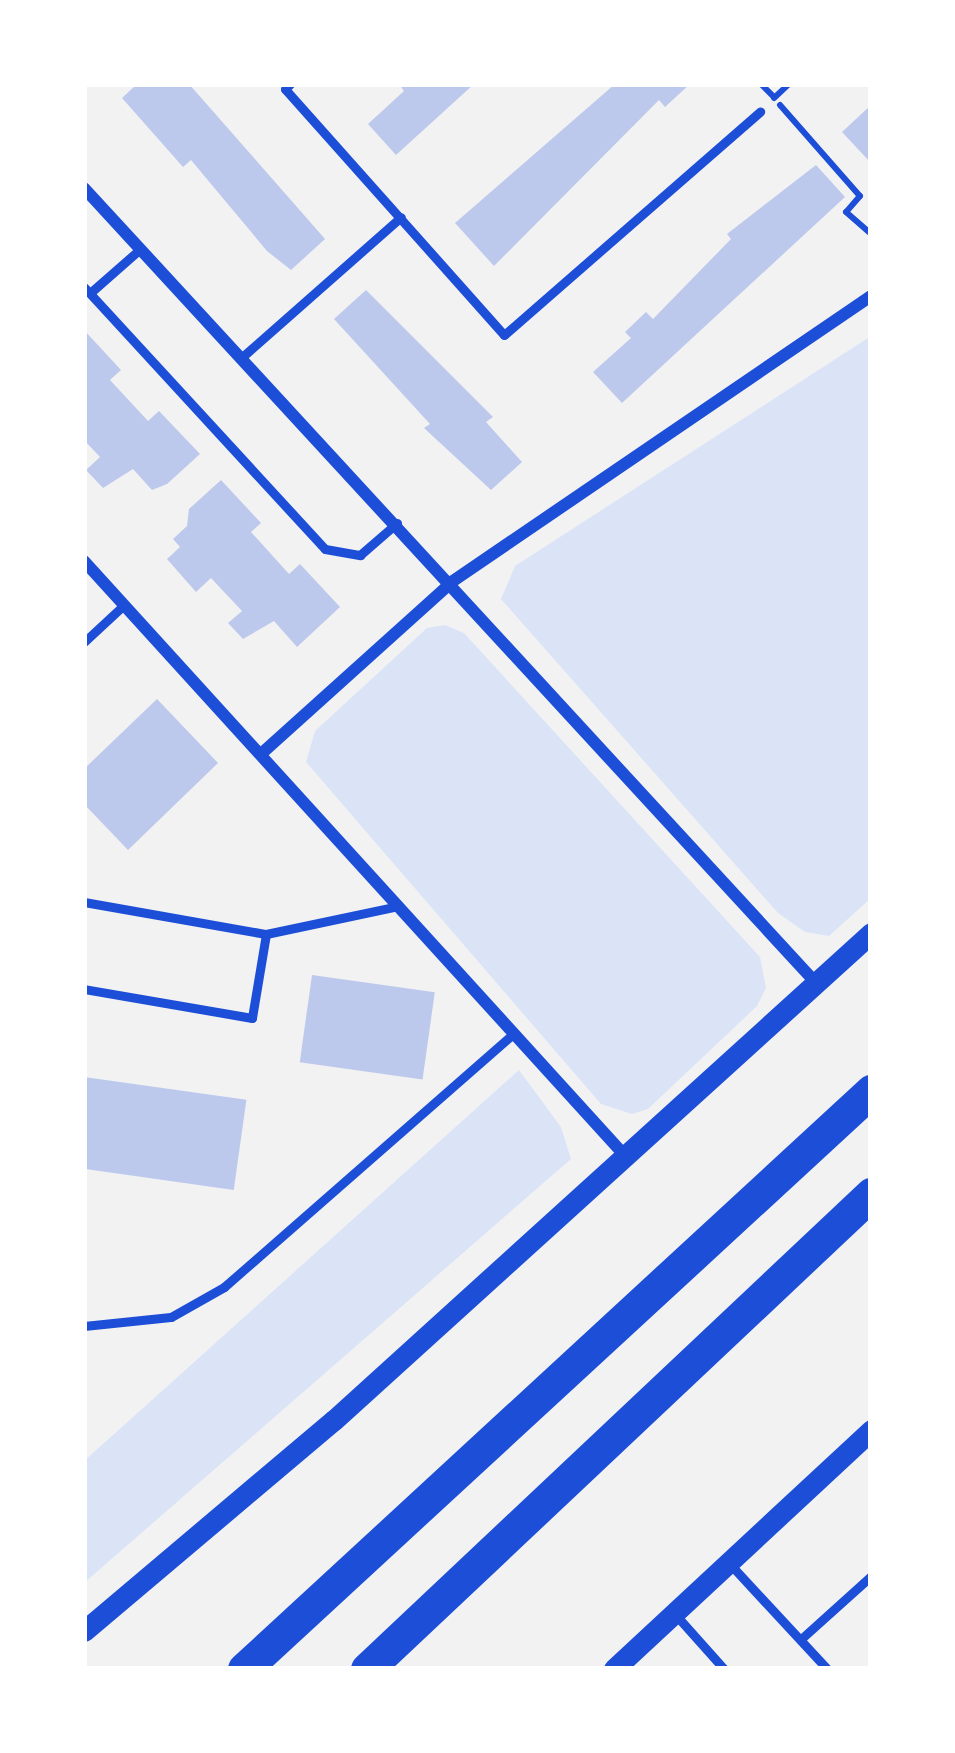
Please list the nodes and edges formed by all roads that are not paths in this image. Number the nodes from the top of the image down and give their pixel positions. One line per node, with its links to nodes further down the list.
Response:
1 (290, 84): 4 (lane)
2 (760, 112): 4 (lane)
3 (84, 188): 5 (street)
4 (400, 217): 8 (lane)
5 (140, 249): 6 (lane); 8 (street)
6 (87, 290): 9 (lane)
7 (871, 296): 11 (street)
8 (241, 358): 9 (street)
9 (397, 523): 11 (street)
10 (84, 561): 12 (street)
11 (453, 581): 14 (street); 19 (street)
12 (124, 605): 13 (lane); 14 (street)
13 (84, 642)
14 (261, 754): 16 (street)
15 (84, 902): 18 (lane)
16 (399, 906): 18 (lane); 21 (street)
17 (871, 933): 19 (street)
18 (266, 934): 20 (lane)
19 (817, 984): 23 (street)
20 (84, 989)
21 (514, 1033): 23 (street); 26 (lane)
22 (871, 1091): 33 (highway)
23 (628, 1159): 31 (street)
24 (871, 1194): 25 (highway)
25 (856, 1216): 34 (highway)
26 (84, 1326)
27 (868, 1438): 28 (street)
28 (727, 1562): 30 (street); 32 (lane)
29 (871, 1576): 32 (lane)
30 (674, 1613): 35 (street); 36 (lane)
31 (84, 1631)
32 (801, 1639): 37 (lane)
33 (244, 1669)
34 (367, 1669)
35 (614, 1669)
36 (724, 1669)
37 (827, 1669)

